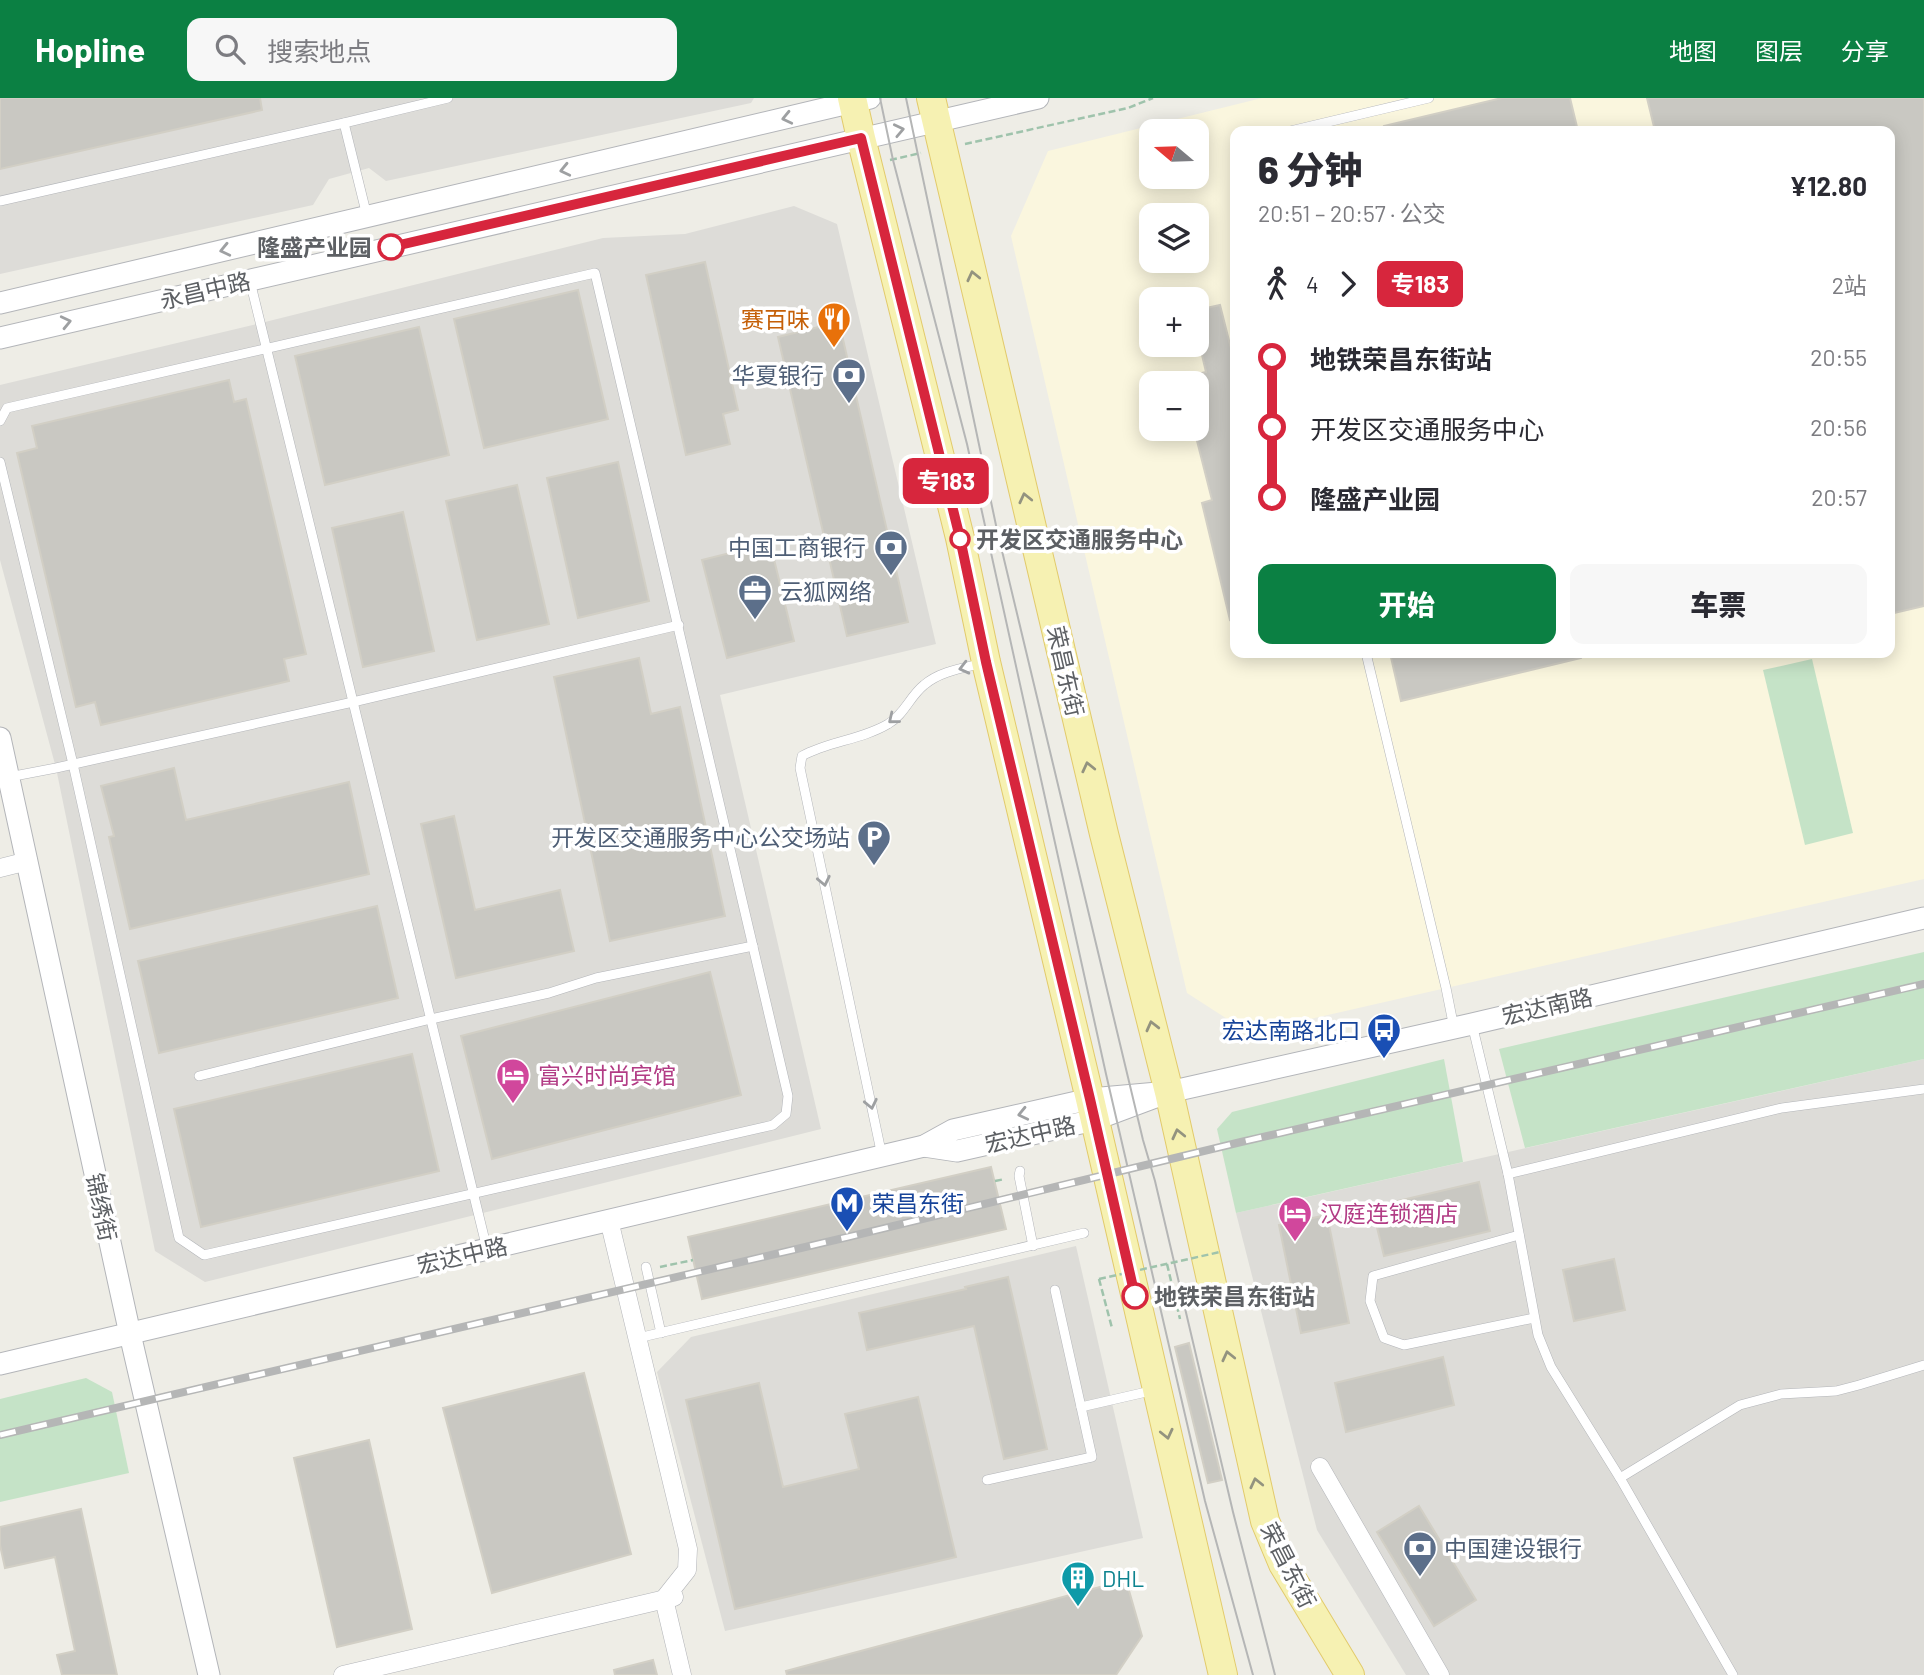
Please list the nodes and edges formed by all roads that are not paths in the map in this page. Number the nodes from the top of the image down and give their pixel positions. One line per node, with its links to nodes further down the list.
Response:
1 (448, 98): 6 (lane)
2 (1038, 98): 5 (street, 永昌中路)
3 (1429, 98): 7 (lane)
4 (858, 99): 8 (main road); 10 (street, 永昌中路, one-way to 10)
5 (937, 122): 8 (street, 永昌中路, one-way to 5); 32 (main road, 荣昌东街, one-way to 5)
6 (344, 123): 9 (lane); 10 (lane)
7 (1311, 126)
8 (861, 138): 11 (street, 永昌中路); 19 (main road)
9 (0, 201)
10 (367, 216): 12 (street, 永昌中路, one-way to 12)
11 (250, 280): 13 (street, 永昌中路, one-way to 11); 14 (lane)
12 (0, 303)
13 (0, 338)
14 (267, 349): 15 (lane); 17 (lane); 20 (lane)
15 (0, 421)
16 (0, 462): 22 (lane)
17 (678, 625): 20 (lane); 27 (lane)
18 (1367, 658): 29 (lane)
19 (986, 662): 33 (main road); 34 (lane, one-way to 34)
20 (353, 702): 22 (lane); 28 (lane)
21 (0, 738): 23 (street, 锦绣街)
22 (73, 764): 23 (lane); 37 (lane)
23 (9, 777): 24 (street, 锦绣街)
24 (28, 861): 25 (street); 47 (street, 锦绣街)
25 (0, 868)
26 (1924, 918): 29 (street, 宏达南路)
27 (753, 946): 28 (lane); 37 (lane)
28 (431, 1019): 30 (lane); 37 (lane)
29 (1463, 1026): 32 (street, 宏达南路); 36 (lane)
30 (199, 1076)
31 (1924, 1089): 36 (lane)
32 (1169, 1092): 33 (street, 宏达中路); 61 (main road, 荣昌东街, one-way to 32)
33 (1092, 1109): 34 (street, 宏达中路); 51 (main road)
34 (882, 1156): 38 (street, 宏达中路)
35 (1020, 1171): 41 (lane)
36 (1508, 1174): 40 (lane)
37 (474, 1194): 42 (lane)
38 (609, 1220): 42 (street, 宏达中路); 48 (street)
39 (1084, 1233): 41 (lane)
40 (1519, 1235): 45 (lane); 45 (lane)
41 (1033, 1246): 46 (lane)
42 (487, 1249): 47 (street, 宏达中路)
43 (646, 1268): 46 (lane)
44 (1055, 1290): 52 (lane)
45 (1534, 1318): 54 (lane)
46 (660, 1333): 48 (lane)
47 (130, 1334): 49 (street, 宏达中路); 58 (street, 锦绣街)
48 (638, 1338): 56 (street)
49 (0, 1364)
50 (1924, 1365): 54 (lane)
51 (1157, 1390): 52 (lane); 57 (main road, one-way to 57)
52 (1081, 1407): 55 (lane)
53 (1320, 1467): 62 (street)
54 (1620, 1478): 63 (lane)
55 (987, 1480)
56 (670, 1597): 59 (street); 60 (street)
57 (1220, 1671)
58 (209, 1675)
59 (343, 1675)
60 (682, 1675)
61 (1350, 1675)
62 (1440, 1675)
63 (1733, 1675)

